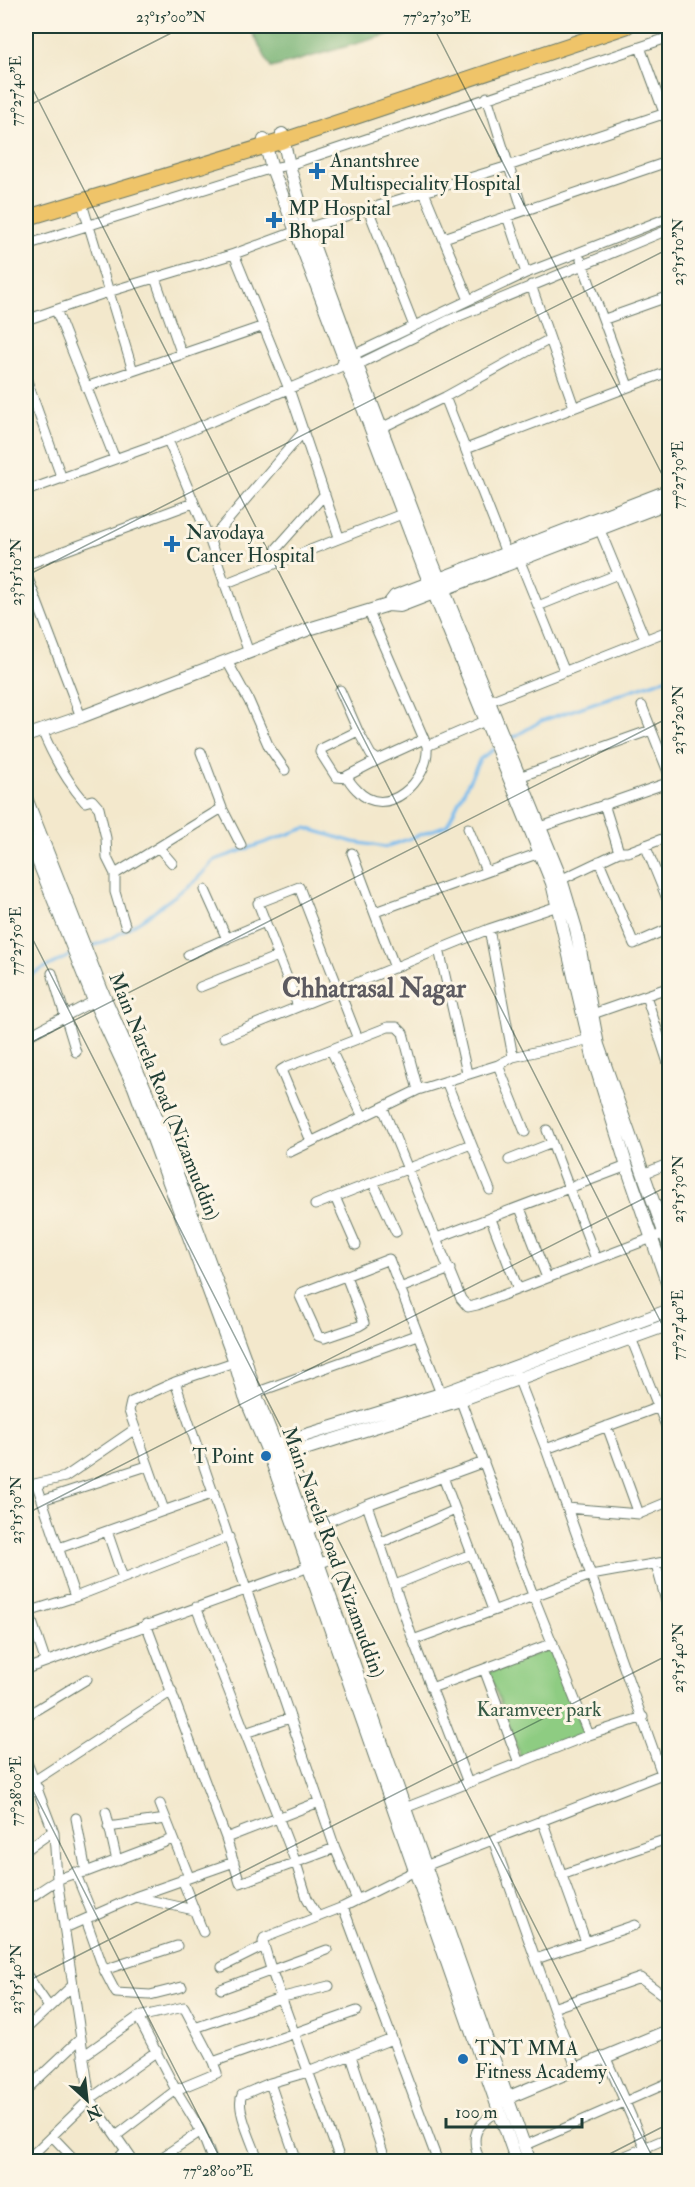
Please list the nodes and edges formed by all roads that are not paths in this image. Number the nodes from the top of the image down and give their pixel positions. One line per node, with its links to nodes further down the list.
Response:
1 (609, 26): 8 (main road)
2 (627, 26): 8 (main road)
3 (669, 37): 4 (street)
4 (640, 47): 5 (street); 6 (street)
5 (487, 97): 11 (street); 12 (street)
6 (663, 114): 7 (street); 12 (street)
7 (669, 129)
8 (282, 137): 9 (main road); 11 (street)
9 (264, 143): 13 (street); 15 (main road); 18 (main road)
10 (669, 161): 17 (street)
11 (289, 165): 13 (street); 24 (street)
12 (508, 166): 14 (street); 17 (street)
13 (272, 168): 22 (street); 24 (street)
14 (423, 192): 16 (street); 25 (street)
15 (81, 200): 21 (main road); 22 (street)
16 (368, 209): 24 (street); 40 (street)
17 (523, 211): 19 (street)
18 (26, 213)
19 (507, 216): 25 (street); 30 (street)
20 (669, 217): 27 (street)
21 (26, 218)
22 (88, 226): 26 (street); 33 (street)
23 (669, 229): 29 (street)
24 (302, 230): 28 (street); 43 (street)
25 (444, 238): 35 (street)
26 (26, 245)
27 (579, 252): 29 (street); 30 (street)
28 (234, 254): 31 (street); 39 (street)
29 (583, 264): 32 (street); 37 (street)
30 (526, 273): 35 (street)
31 (154, 278): 33 (street); 42 (street)
32 (531, 285): 41 (street); 43 (street)
33 (108, 292): 36 (street); 44 (street)
34 (669, 296): 37 (street)
35 (469, 300): 40 (street)
36 (56, 310): 38 (street); 48 (street)
37 (605, 319): 47 (street)
38 (26, 320)
39 (264, 326): 42 (street); 49 (street)
40 (414, 326): 43 (street)
41 (550, 339): 50 (street); 51 (street)
42 (182, 355): 44 (street)
43 (349, 363): 49 (street); 52 (street)
44 (133, 371): 48 (street)
45 (669, 371): 47 (street)
46 (26, 378): 57 (street)
47 (628, 386): 51 (street)
48 (86, 387): 56 (street)
49 (289, 389): 53 (street); 54 (street)
50 (445, 397): 52 (street); 55 (street)
51 (574, 407): 55 (street)
52 (377, 430): 63 (street)
53 (304, 431): 60 (street); 66 (street)
54 (168, 440): 56 (street); 62 (street)
55 (465, 449): 67 (street)
56 (115, 459): 57 (street)
57 (62, 479): 59 (street)
58 (669, 490): 64 (street)
59 (26, 492)
60 (325, 494): 65 (street); 68 (street)
61 (669, 502): 64 (street)
62 (193, 503): 66 (street); 69 (street)
63 (408, 511): 65 (street); 73 (street)
64 (598, 524): 67 (street); 71 (street)
65 (339, 537): 68 (street)
66 (210, 541): 72 (street)
67 (514, 554): 73 (street); 74 (street)
68 (274, 564): 72 (street)
69 (26, 565)
70 (26, 573): 84 (street)
71 (618, 574): 74 (street); 77 (street)
72 (224, 584): 78 (street)
73 (437, 586): 75 (street); 82 (street)
74 (538, 606): 80 (street)
75 (369, 612): 78 (street); 90 (street)
76 (669, 630): 77 (street)
77 (645, 639): 80 (street)
78 (249, 652): 79 (street)
79 (227, 661): 84 (street); 94 (street)
80 (564, 670): 82 (street)
81 (340, 690): 88 (street)
82 (484, 703): 85 (street); 85 (street)
83 (642, 706): 87 (street)
84 (81, 717): 86 (street)
85 (492, 728): 90 (street); 93 (street)
86 (42, 730): 89 (street); 113 (street)
87 (651, 730): 93 (street); 96 (street)
88 (358, 731): 92 (street); 95 (street)
89 (26, 736)
90 (426, 743): 92 (street); 95 (street)
91 (201, 752): 99 (street)
92 (378, 760): 95 (street)
93 (513, 769): 100 (street); 107 (street)
94 (285, 770)
95 (347, 778)
96 (669, 779): 98 (street)
97 (26, 798): 124 (street)
98 (604, 804): 100 (street); 108 (street)
99 (222, 808): 104 (street); 106 (street)
100 (541, 827): 107 (street)
101 (468, 828): 112 (street)
102 (26, 831): 124 (street)
103 (669, 836): 105 (street)
104 (241, 845)
105 (645, 845): 108 (street); 117 (street)
106 (159, 848): 111 (street); 113 (street)
107 (545, 851): 112 (street); 114 (street)
108 (619, 852): 110 (street)
109 (352, 853): 118 (street)
110 (599, 861): 114 (street); 121 (street)
111 (172, 862)
112 (486, 872): 118 (street)
113 (115, 874): 120 (street)
114 (556, 881): 116 (street); 137 (street)
115 (205, 890): 123 (street)
116 (558, 906): 122 (street); 137 (street)
117 (669, 906)
118 (375, 912): 129 (street)
119 (265, 922): 123 (street); 127 (street); 133 (street)
120 (125, 925)
121 (669, 928)
122 (489, 929): 125 (street); 145 (street)
123 (227, 939): 126 (street)
124 (78, 944): 128 (street)
125 (439, 949): 129 (street); 149 (street)
126 (188, 956)
127 (278, 956): 131 (street); 136 (street)
128 (85, 963): 135 (street, Main Narela Road (Nizamuddin)); 189 (street, Main Narela Road (Nizamuddin))
129 (395, 968): 133 (street)
130 (52, 973): 138 (street)
131 (200, 987)
132 (669, 987): 134 (street)
133 (340, 990): 136 (street); 141 (street)
134 (646, 996): 137 (street); 146 (street)
135 (94, 1001): 138 (street); 189 (street, Main Narela Road (Nizamuddin))
136 (298, 1006): 140 (street)
137 (588, 1015): 142 (street)
138 (65, 1016): 139 (street); 144 (street)
139 (26, 1037)
140 (224, 1037)
141 (358, 1039): 143 (street); 151 (street)
142 (593, 1039): 145 (street); 162 (street); 164 (street)
143 (331, 1050): 153 (street); 156 (street)
144 (76, 1052)
145 (513, 1057): 147 (street)
146 (668, 1059): 148 (street)
147 (498, 1065): 149 (street); 155 (street)
148 (669, 1069)
149 (467, 1073): 150 (street)
150 (446, 1081): 151 (street); 158 (street)
151 (418, 1090): 152 (street)
152 (383, 1108): 153 (street); 163 (street)
153 (363, 1117): 156 (street)
154 (548, 1130): 157 (street)
155 (525, 1132)
156 (311, 1142): 159 (street)
157 (552, 1143): 160 (street); 166 (street)
158 (471, 1144): 163 (street); 167 (street)
159 (290, 1152)
160 (509, 1160)
161 (669, 1163): 164 (street)
162 (627, 1166): 166 (street); 175 (street)
163 (407, 1168): 165 (street); 174 (street)
164 (643, 1174): 173 (street)
165 (373, 1182): 168 (street); 172 (street)
166 (569, 1188): 170 (street); 178 (street)
167 (490, 1190)
168 (335, 1197): 169 (street); 176 (street)
169 (315, 1205)
170 (520, 1208): 171 (street); 181 (street)
171 (491, 1219): 174 (street); 183 (street)
172 (396, 1232)
173 (667, 1232): 175 (street); 177 (street)
174 (437, 1238): 179 (street)
175 (651, 1239): 178 (street); 184 (street)
176 (356, 1245)
177 (669, 1249)
178 (596, 1259): 181 (street)
179 (450, 1269): 182 (street); 183 (street)
180 (346, 1276): 180 (street); 182 (street)
181 (547, 1278): 183 (street)
182 (400, 1288): 187 (street)
183 (518, 1289)
184 (669, 1291)
185 (669, 1310): 190 (street)
186 (669, 1324): 188 (street)
187 (417, 1335): 193 (street); 194 (street)
188 (631, 1338): 191 (street); 197 (street)
189 (240, 1360): 192 (street); 193 (street, Main Narela Road (Nizamuddin)); 201 (street, Main Narela Road (Nizamuddin))
190 (514, 1367): 191 (street); 195 (street)
191 (519, 1380): 195 (street); 202 (street)
192 (176, 1382): 199 (street); 209 (street)
193 (255, 1393): 201 (street, Main Narela Road (Nizamuddin))
194 (441, 1394): 195 (street); 201 (street)
195 (458, 1394): 203 (street); 204 (street)
196 (669, 1403): 197 (street)
197 (658, 1407): 198 (street); 200 (street)
198 (607, 1426): 202 (street); 216 (street)
199 (135, 1429): 205 (street); 207 (street)
200 (669, 1436)
201 (271, 1446): 203 (street, Main Narela Road (Nizamuddin))
202 (546, 1449): 213 (street)
203 (276, 1459): 217 (street, Main Narela Road (Nizamuddin)); 224 (street, Main Narela Road (Nizamuddin))
204 (484, 1462): 206 (street); 230 (street)
205 (147, 1466): 210 (street); 214 (street)
206 (443, 1477): 212 (street); 215 (street)
207 (37, 1485): 208 (street); 210 (street)
208 (26, 1486)
209 (214, 1493): 214 (street); 219 (street)
210 (42, 1500): 221 (street)
211 (669, 1501): 216 (street)
212 (367, 1505): 217 (street); 220 (street)
213 (567, 1508): 216 (street); 226 (street)
214 (164, 1510): 218 (street)
215 (455, 1510): 220 (street); 222 (street)
216 (639, 1514)
217 (306, 1531): 224 (street, Main Narela Road (Nizamuddin))
218 (107, 1532): 221 (street); 227 (street)
219 (229, 1537): 227 (street); 229 (street)
220 (380, 1543): 228 (street)
221 (59, 1548): 231 (street)
222 (471, 1554): 228 (street); 234 (street)
223 (669, 1561): 225 (street)
224 (318, 1564): 229 (street); 258 (street, Main Narela Road (Nizamuddin)); 275 (street, Main Narela Road (Nizamuddin))
225 (656, 1564): 226 (street); 235 (street)
226 (591, 1575): 230 (street); 246 (street)
227 (123, 1578): 231 (street)
228 (394, 1586): 237 (street)
229 (247, 1589): 232 (street); 247 (street)
230 (533, 1595): 234 (street); 238 (street)
231 (75, 1597): 233 (street)
232 (196, 1607): 236 (street); 248 (street)
233 (27, 1608): 239 (street)
234 (493, 1610): 237 (street)
235 (669, 1616)
236 (146, 1624): 239 (street); 244 (street)
237 (413, 1640): 243 (street)
238 (553, 1643): 241 (street); 249 (street)
239 (45, 1660): 240 (street)
240 (26, 1669)
241 (484, 1669): 243 (street); 251 (street)
242 (87, 1679): 245 (street)
243 (431, 1688): 253 (street)
244 (172, 1690): 254 (street); 266 (street)
245 (26, 1716)
246 (643, 1717): 249 (street); 252 (street)
247 (290, 1718): 248 (street); 256 (street)
248 (245, 1732): 262 (street)
249 (589, 1735): 251 (street)
250 (26, 1760): 254 (street)
251 (519, 1763): 253 (street)
252 (666, 1772): 263 (street)
253 (468, 1783): 258 (street)
254 (36, 1784): 255 (street); 265 (street)
255 (26, 1796)
256 (319, 1802): 262 (street); 270 (street)
257 (160, 1804): 261 (street)
258 (405, 1808): 275 (street, Main Narela Road (Nizamuddin))
259 (106, 1812): 264 (street)
260 (76, 1818): 277 (street)
261 (166, 1819): 264 (street); 268 (street)
262 (279, 1819): 266 (street); 274 (street)
263 (542, 1820): 269 (street); 278 (street)
264 (108, 1827): 272 (street)
265 (53, 1831): 271 (street); 280 (street)
266 (226, 1838): 273 (street)
267 (669, 1838): 278 (street)
268 (173, 1839): 272 (street); 279 (street)
269 (493, 1840): 275 (street); 295 (street)
270 (335, 1848): 274 (street); 282 (street)
271 (26, 1850)
272 (117, 1861): 277 (street)
273 (234, 1862): 274 (street); 279 (street)
274 (296, 1863): 286 (street)
275 (419, 1868): 282 (street); 329 (street, Main Narela Road (Nizamuddin))
276 (75, 1872): 277 (street); 280 (street); 287 (street)
277 (86, 1872)
278 (561, 1875): 291 (street)
279 (186, 1878): 281 (street); 285 (street)
280 (57, 1879): 283 (street); 289 (street)
281 (135, 1898): 285 (street); 287 (street)
282 (357, 1900): 284 (street)
283 (26, 1901)
284 (343, 1907): 286 (street); 315 (street)
285 (194, 1910): 290 (street)
286 (318, 1917): 293 (street)
287 (90, 1918): 289 (street); 298 (street)
288 (635, 1925): 291 (street)
289 (64, 1928): 300 (street)
290 (202, 1932)
291 (586, 1942): 295 (street)
292 (177, 1946): 298 (street)
293 (264, 1946): 296 (street); 297 (street)
294 (327, 1950): 297 (street)
295 (536, 1959): 307 (street)
296 (222, 1967)
297 (272, 1969): 303 (street); 304 (street)
298 (104, 1970): 302 (street)
299 (26, 1974): 306 (street)
300 (73, 1985): 306 (street); 314 (street)
301 (329, 1986): 304 (street)
302 (182, 1987)
303 (221, 1989)
304 (283, 1997): 310 (street); 313 (street)
305 (669, 2000): 307 (street)
306 (49, 2007): 311 (street)
307 (553, 2008): 321 (street)
308 (357, 2011): 313 (street)
309 (138, 2017): 310 (street); 316 (street); 317 (street)
310 (195, 2028): 320 (street)
311 (26, 2029)
312 (669, 2030): 319 (street)
313 (296, 2033): 320 (street); 322 (street)
314 (81, 2038): 317 (street); 325 (street)
315 (392, 2039): 318 (street); 347 (street)
316 (157, 2051): 326 (street); 327 (street)
317 (83, 2056): 327 (street)
318 (351, 2056): 322 (street); 346 (street)
319 (605, 2056): 321 (street); 328 (street)
320 (213, 2062): 326 (street)
321 (577, 2069): 329 (street)
322 (308, 2072): 324 (street); 345 (street)
323 (669, 2082): 328 (street)
324 (270, 2084): 343 (street); 344 (street)
325 (26, 2090)
326 (176, 2090): 330 (street); 332 (street)
327 (90, 2099): 331 (street); 332 (street)
328 (624, 2101): 334 (street); 335 (street)
329 (501, 2104): 334 (street, Main Narela Road (Nizamuddin)); 348 (street); 349 (street, Main Narela Road (Nizamuddin))
330 (201, 2131): 341 (street); 342 (street)
331 (52, 2136): 337 (street); 338 (street)
332 (116, 2136): 336 (street)
333 (669, 2137): 335 (street)
334 (524, 2146): 350 (street, Main Narela Road (Nizamuddin))
335 (645, 2146): 351 (street); 352 (street)
336 (126, 2150): 339 (street); 340 (street)
337 (73, 2158)
338 (26, 2161)
339 (115, 2162)
340 (134, 2162)
341 (155, 2162)
342 (213, 2162)
343 (260, 2162)
344 (297, 2162)
345 (341, 2162)
346 (386, 2162)
347 (438, 2162)
348 (480, 2162)
349 (517, 2162)
350 (530, 2162)
351 (610, 2162)
352 (651, 2162)

